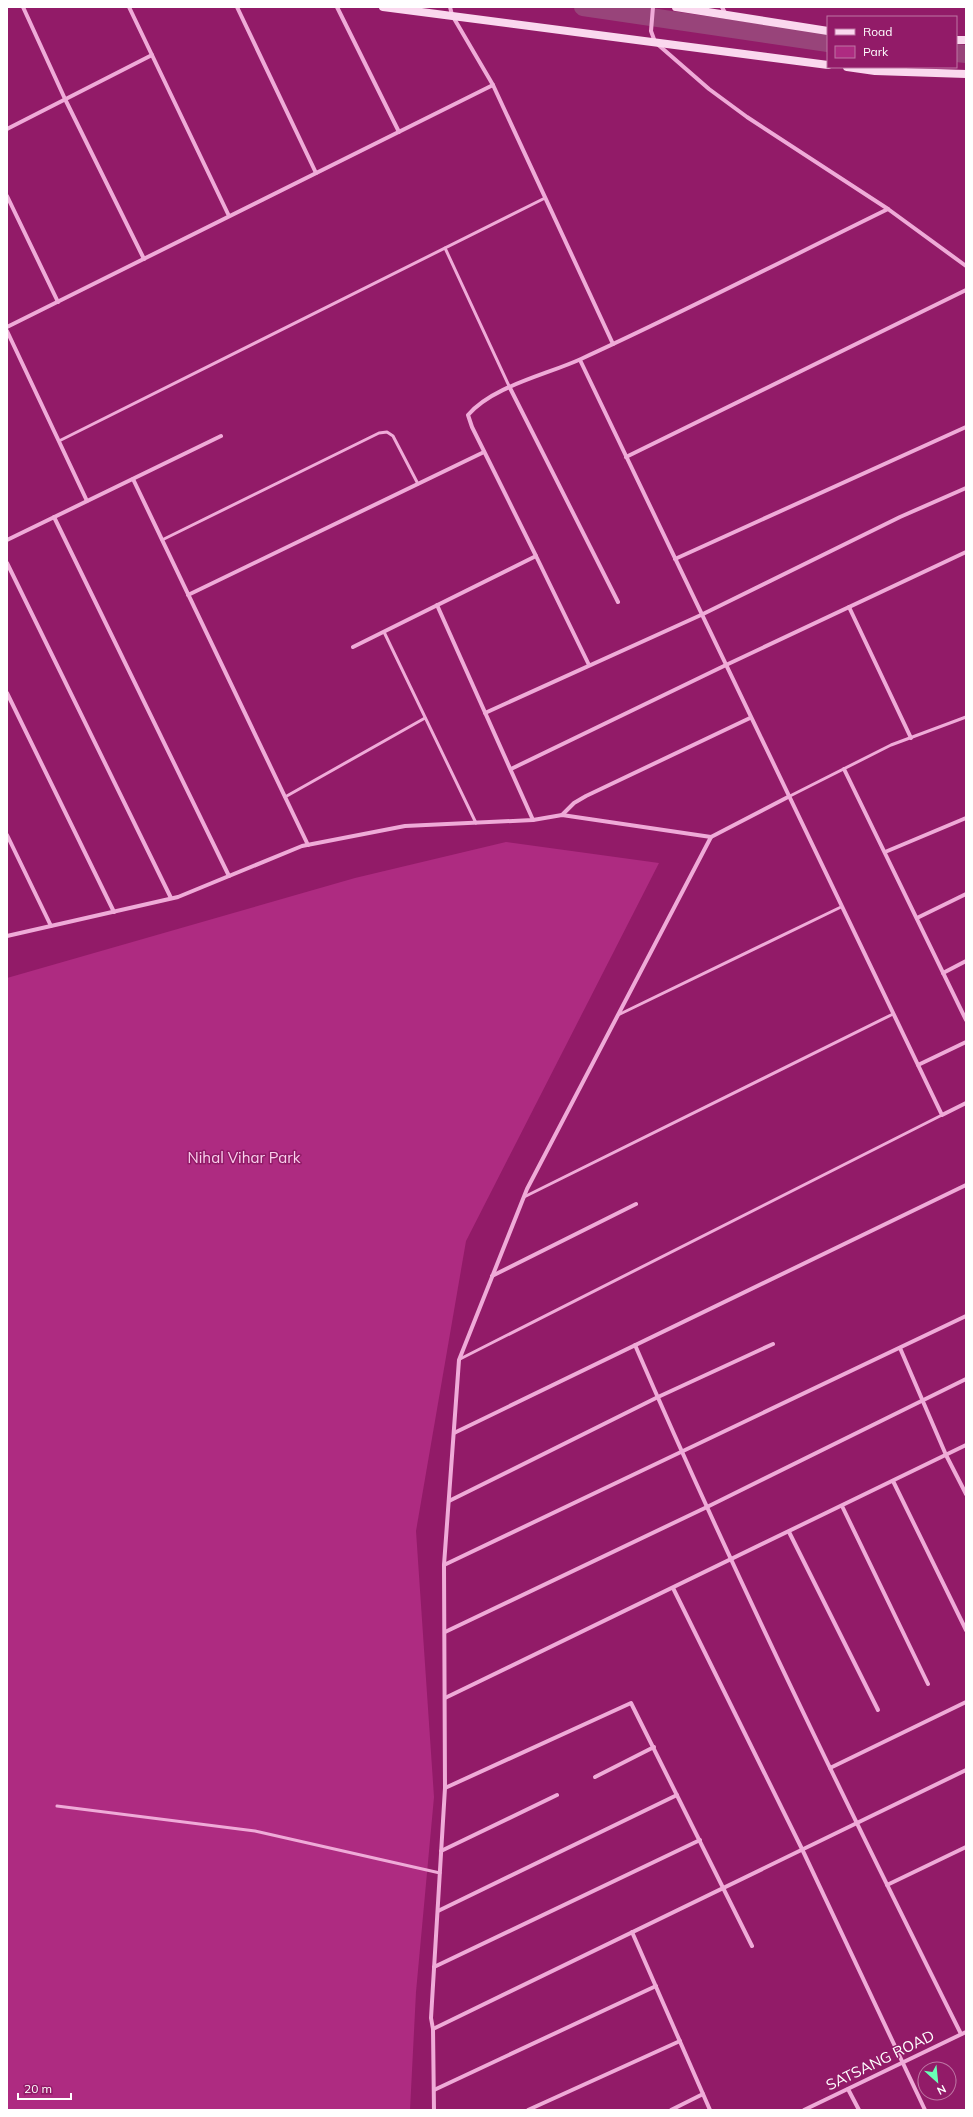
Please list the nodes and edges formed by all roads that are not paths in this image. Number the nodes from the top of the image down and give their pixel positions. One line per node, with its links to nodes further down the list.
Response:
1 (23, 7): 17 (street)
2 (129, 7): 12 (street)
3 (237, 7): 20 (street)
4 (337, 7): 19 (street)
5 (383, 7): 8 (street)
6 (676, 7): 9 (street)
7 (653, 9): 11 (street)
8 (451, 11): 11 (street); 16 (street)
9 (724, 11): 10 (street)
10 (827, 31)
11 (655, 42): 13 (street); 23 (street)
12 (152, 55): 17 (street); 24 (street)
13 (827, 64)
14 (854, 68): 15 (street)
15 (966, 74)
16 (493, 85): 19 (street); 22 (street)
17 (65, 99): 18 (street); 26 (street)
18 (7, 129)
19 (399, 132): 20 (street)
20 (316, 173): 24 (street)
21 (7, 196): 29 (street)
22 (545, 198): 25 (lane); 32 (street)
23 (888, 210): 27 (street); 32 (street)
24 (229, 216): 26 (street)
25 (444, 248): 34 (lane); 37 (lane)
26 (144, 259): 29 (street)
27 (966, 266)
28 (966, 290): 39 (street)
29 (58, 302): 30 (street)
30 (7, 327)
31 (7, 331): 37 (street)
32 (612, 344): 33 (street)
33 (580, 360): 34 (street); 39 (street)
34 (510, 388): 38 (street); 52 (street)
35 (966, 427): 49 (street)
36 (221, 436): 40 (street)
37 (58, 441): 43 (street)
38 (484, 452): 41 (street); 48 (street)
39 (626, 457): 49 (street)
40 (133, 479): 43 (street); 46 (street)
41 (418, 484): 46 (lane); 51 (street)
42 (966, 488): 55 (street)
43 (87, 501): 44 (street)
44 (54, 517): 45 (street); 78 (street)
45 (7, 540)
46 (162, 540): 51 (street)
47 (966, 552): 54 (street)
48 (536, 556): 53 (street); 58 (street)
49 (675, 559): 55 (street)
50 (7, 562): 80 (street)
51 (188, 595): 68 (street)
52 (618, 602)
53 (437, 605): 56 (street); 61 (street)
54 (849, 607): 59 (street); 65 (street)
55 (701, 615): 58 (street); 59 (street)
56 (384, 632): 57 (street); 63 (lane)
57 (353, 647)
58 (589, 665): 61 (street)
59 (726, 665): 64 (street); 66 (street)
60 (7, 693): 82 (street)
61 (485, 712): 66 (street)
62 (966, 717): 65 (lane)
63 (425, 718): 68 (lane); 73 (lane)
64 (750, 718): 69 (street); 70 (street)
65 (911, 738): 67 (lane)
66 (511, 769): 72 (street)
67 (844, 769): 69 (lane); 77 (street)
68 (285, 797): 76 (street)
69 (788, 797): 75 (street); 81 (street)
70 (562, 815): 72 (street); 75 (street)
71 (966, 818): 77 (street)
72 (533, 820): 73 (street)
73 (476, 822): 76 (street)
74 (7, 835): 84 (street)
75 (711, 837): 89 (street)
76 (308, 845): 78 (street)
77 (884, 852): 83 (street)
78 (229, 876): 80 (street)
79 (966, 894): 83 (street)
80 (171, 898): 82 (street)
81 (841, 907): 88 (street); 89 (lane)
82 (114, 912): 84 (street)
83 (917, 918): 87 (street)
84 (51, 926): 85 (street)
85 (7, 936)
86 (966, 961): 87 (street)
87 (943, 973): 90 (street)
88 (893, 1014): 92 (street); 96 (lane)
89 (617, 1016): 96 (street)
90 (966, 1020)
91 (966, 1042): 92 (street)
92 (918, 1065): 94 (street)
93 (966, 1103): 94 (street)
94 (942, 1115): 103 (lane)
95 (966, 1185): 101 (street)
96 (524, 1197): 98 (street)
97 (636, 1204): 98 (street)
98 (492, 1276): 103 (street)
99 (966, 1316): 102 (street)
100 (773, 1344): 105 (street)
101 (635, 1345): 105 (street); 107 (street)
102 (900, 1348): 106 (street); 109 (street)
103 (458, 1360): 107 (street)
104 (966, 1379): 106 (street)
105 (658, 1397): 109 (street); 113 (street)
106 (922, 1401): 110 (street); 115 (street)
107 (454, 1433): 113 (street)
108 (966, 1445): 110 (street)
109 (682, 1452): 115 (street); 118 (street)
110 (946, 1455): 111 (street); 112 (street)
111 (893, 1481): 114 (street); 120 (street)
112 (966, 1494)
113 (449, 1501): 118 (street)
114 (842, 1506): 116 (street); 122 (street)
115 (707, 1507): 117 (street); 121 (street)
116 (789, 1532): 117 (street); 125 (street)
117 (732, 1560): 119 (street); 127 (street)
118 (444, 1565): 121 (street)
119 (673, 1588): 123 (street); 138 (street)
120 (966, 1630)
121 (445, 1632): 123 (street)
122 (928, 1684)
123 (445, 1698): 130 (street)
124 (966, 1702): 127 (street)
125 (878, 1710)
126 (654, 1747): 129 (street); 130 (street); 132 (street)
127 (830, 1768): 134 (street)
128 (966, 1770): 134 (street)
129 (596, 1777)
130 (445, 1788): 137 (street)
131 (557, 1795): 137 (street)
132 (677, 1795): 135 (street); 142 (street)
133 (58, 1806): 139 (lane)
134 (856, 1823): 138 (street); 140 (street)
135 (700, 1840): 141 (street); 145 (street)
136 (966, 1847): 140 (street)
137 (441, 1850): 139 (street)
138 (802, 1850): 141 (street); 151 (street)
139 (440, 1873): 142 (street)
140 (887, 1885): 149 (street)
141 (724, 1888): 143 (street); 144 (street)
142 (438, 1911): 145 (street)
143 (632, 1932): 146 (street); 147 (street)
144 (752, 1946)
145 (434, 1967): 147 (street)
146 (656, 1986): 150 (street); 153 (street)
147 (433, 2029): 153 (street)
148 (966, 2032): 149 (street, SATSANG ROAD)
149 (961, 2034): 151 (street, SATSANG ROAD)
150 (680, 2041): 154 (street); 156 (street)
151 (902, 2063): 152 (street, SATSANG ROAD); 161 (street)
152 (848, 2089): 159 (street, SATSANG ROAD); 160 (street)
153 (434, 2090): 155 (street)
154 (703, 2094): 157 (street); 158 (street)
155 (434, 2110)
156 (528, 2110)
157 (671, 2110)
158 (710, 2110)
159 (804, 2110)
160 (859, 2110)
161 (925, 2110)

